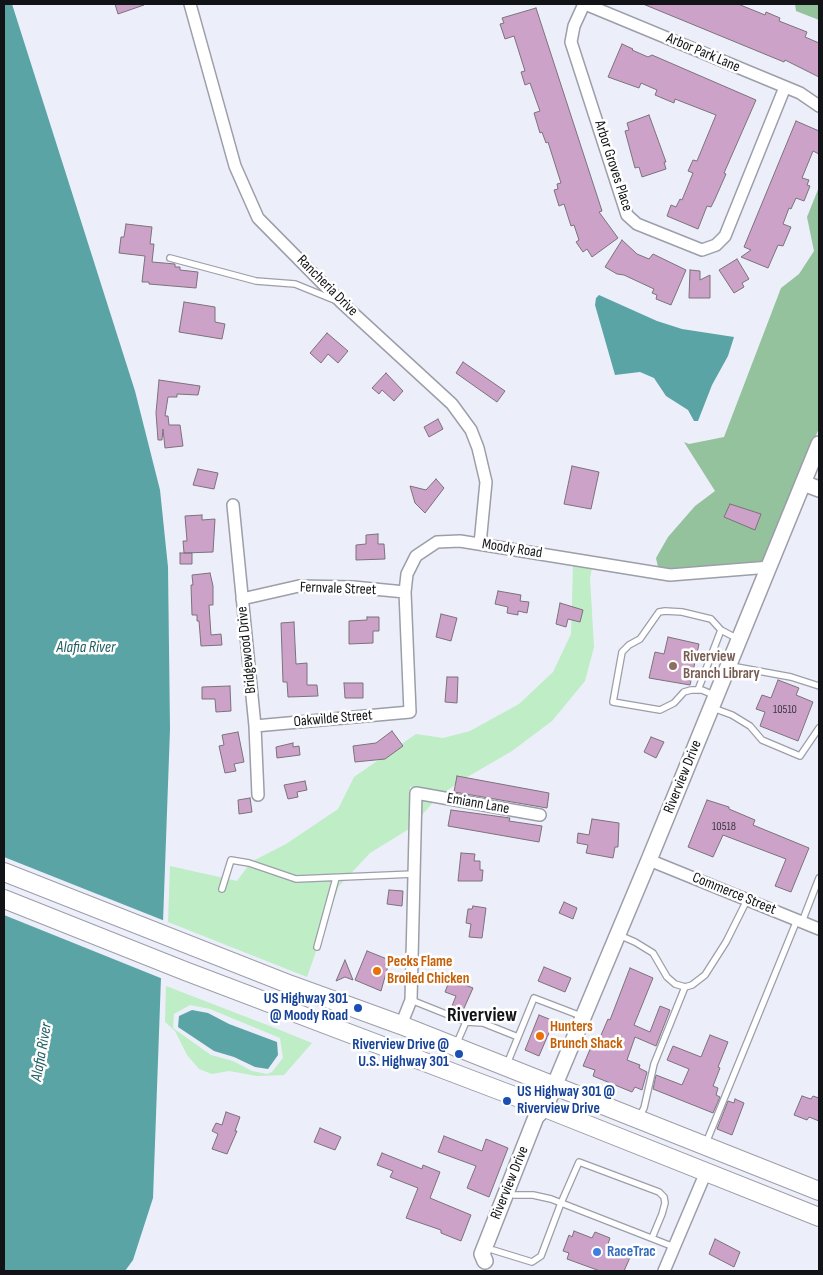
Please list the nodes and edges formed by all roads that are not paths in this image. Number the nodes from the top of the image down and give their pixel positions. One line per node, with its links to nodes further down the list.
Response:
1 (190, 4): 6 (street, Rancheria Drive)
2 (584, 4): 3 (street, Arbor Park Lane); 3 (street, Arbor Groves Place)
3 (785, 87): 4 (street, Arbor Park Lane)
4 (819, 106)
5 (170, 258): 6 (lane)
6 (341, 302): 11 (street, Rancheria Drive)
7 (819, 444): 8 (street, Riverview Drive)
8 (804, 483): 9 (street); 12 (street, Riverview Drive)
9 (819, 490)
10 (233, 505): 14 (street, Bridgewood Drive)
11 (480, 544): 12 (street, Moody Road); 13 (street, Moody Road)
12 (770, 567): 16 (street, Riverview Drive)
13 (405, 592): 14 (street, Fernvale Street); 21 (street, Moody Road)
14 (242, 599): 22 (street, Bridgewood Drive)
15 (721, 630): 16 (lane); 19 (lane); 19 (lane)
16 (739, 640): 17 (street, Riverview Drive)
17 (729, 665): 18 (lane); 20 (street, Riverview Drive)
18 (819, 686)
19 (698, 690): 20 (lane)
20 (714, 702): 23 (lane); 26 (street, Riverview Drive)
21 (410, 712): 22 (street, Oakwilde Street)
22 (255, 726): 24 (street, Bridgewood Drive)
23 (819, 728)
24 (258, 795)
25 (540, 815): 28 (street, Emiann Lane)
26 (649, 860): 33 (street, Commerce Street); 36 (street, Riverview Drive)
27 (4, 872): 43 (main road)
28 (414, 874): 29 (lane); 39 (street)
29 (336, 878): 31 (lane); 37 (lane)
30 (819, 878): 34 (lane)
31 (222, 889)
32 (4, 899): 40 (main road)
33 (748, 900): 34 (street, Commerce Street); 38 (lane)
34 (800, 921): 35 (street, Commerce Street); 50 (lane)
35 (819, 928)
36 (618, 935): 38 (lane); 41 (street, Riverview Drive)
37 (317, 947)
38 (685, 987): 49 (lane)
39 (411, 1000): 42 (lane); 43 (street)
40 (295, 1012): 43 (main road); 48 (main road)
41 (583, 1017): 44 (lane); 47 (street, Riverview Drive)
42 (466, 1022): 44 (lane); 45 (lane)
43 (400, 1025): 45 (main road)
44 (518, 1037): 46 (lane)
45 (456, 1047): 46 (main road)
46 (506, 1066): 47 (main road)
47 (554, 1085): 48 (street, Riverview Drive); 49 (main road)
48 (545, 1108): 51 (main road); 54 (street, Riverview Drive); 60 (street, Riverview Drive)
49 (638, 1119): 50 (main road)
50 (705, 1145): 53 (main road)
51 (706, 1172): 52 (main road); 59 (street)
52 (723, 1178): 56 (main road); 57 (main road)
53 (819, 1191)
54 (514, 1195): 55 (lane); 60 (street, Riverview Drive)
55 (561, 1202): 58 (lane); 58 (lane); 60 (lane)
56 (819, 1204)
57 (819, 1217)
58 (652, 1238): 59 (lane)
59 (674, 1247): 61 (street)
60 (486, 1261)
61 (664, 1271)

